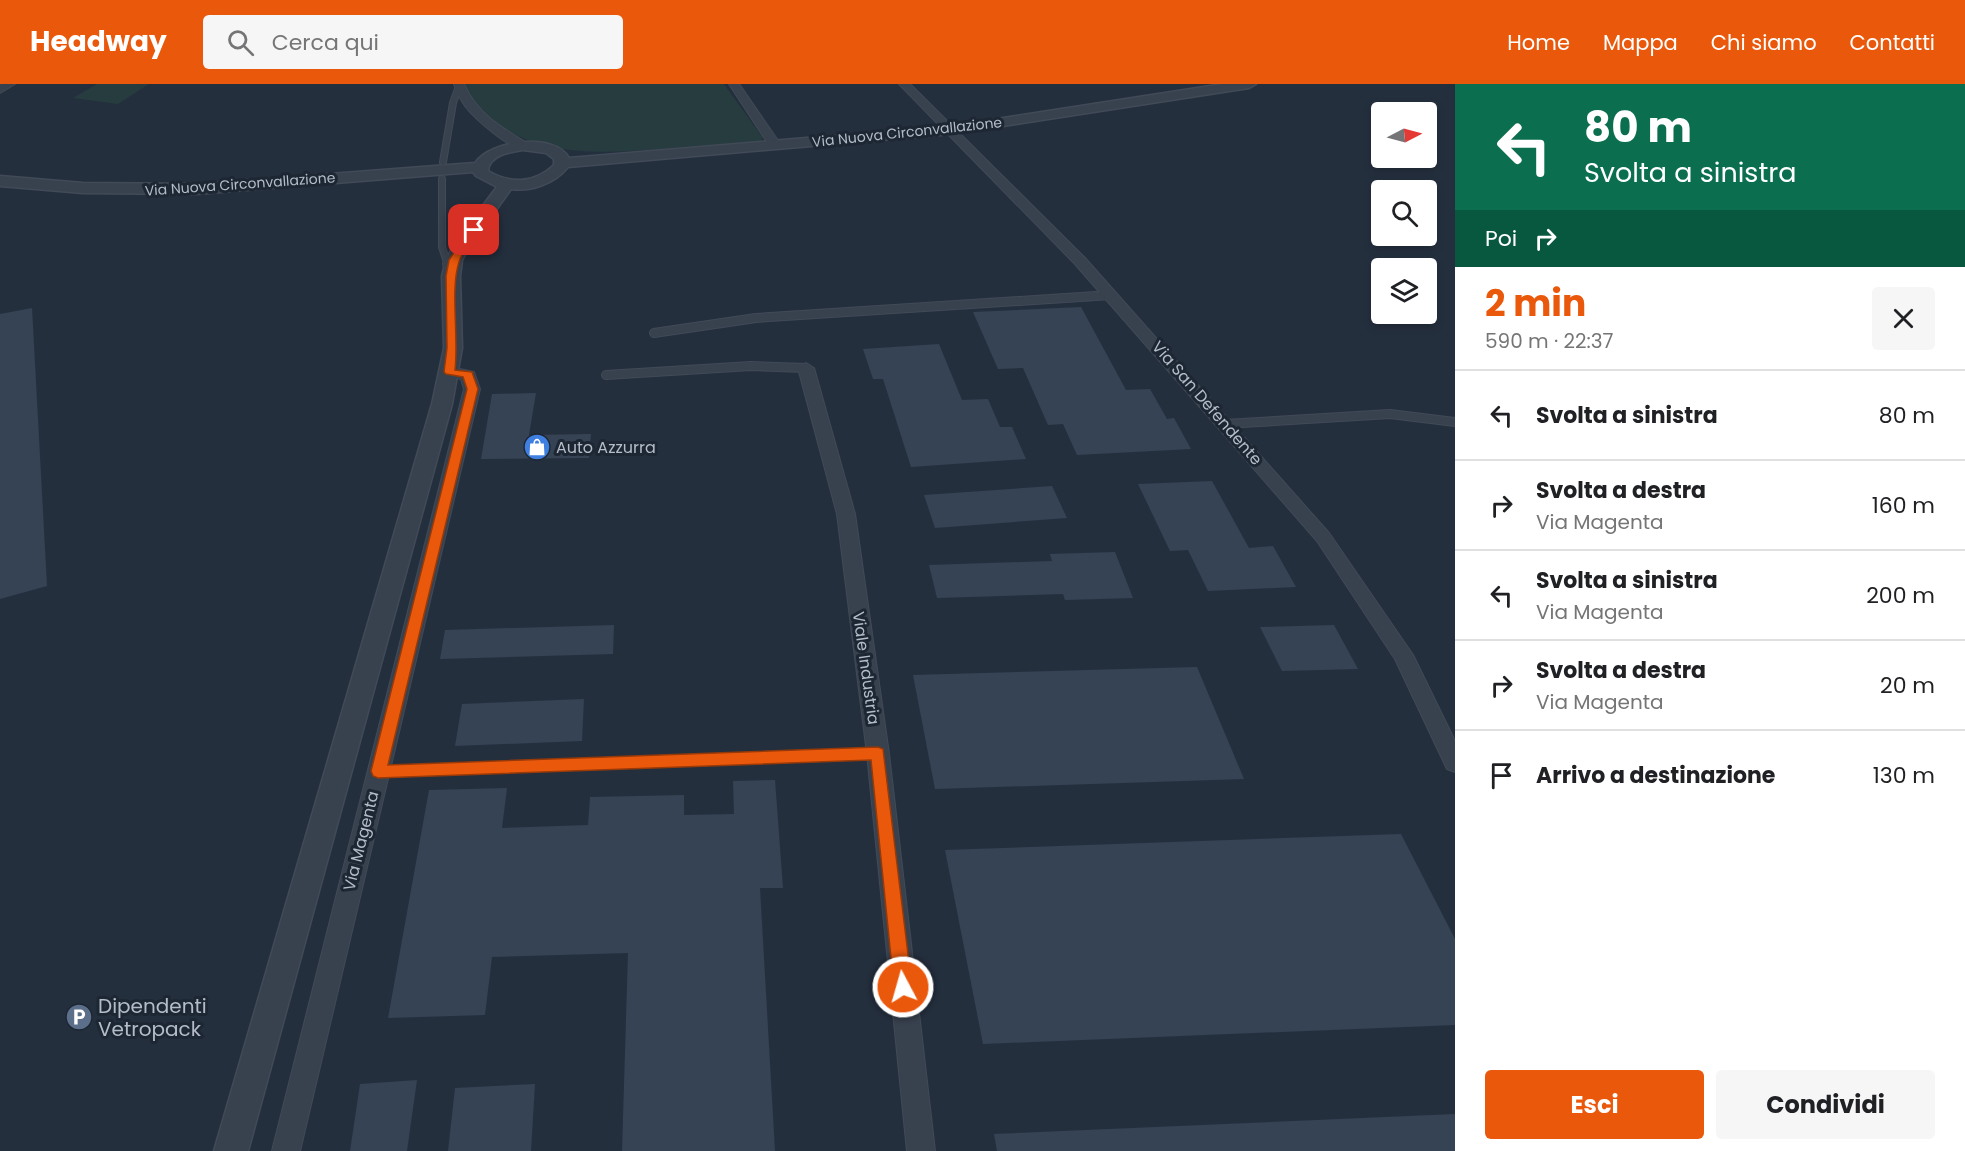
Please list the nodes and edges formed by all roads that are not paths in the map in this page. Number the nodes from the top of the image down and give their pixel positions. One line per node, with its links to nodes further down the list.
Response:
1 (10, 84): 6 (street)
2 (734, 84): 8 (street)
3 (904, 84): 7 (street, Via San Defendente)
4 (1249, 84): 7 (street, Via Nuova Circonvallazione)
5 (459, 85): 9 (street); 10 (lane)
6 (0, 90)
7 (951, 130): 8 (street, Via Nuova Circonvallazione); 17 (street, Via San Defendente)
8 (776, 145): 11 (street, Via Nuova Circonvallazione)
9 (523, 146): 11 (street); 12 (street)
10 (443, 162)
11 (563, 163): 15 (street)
12 (480, 167): 14 (street, Via Nuova Circonvallazione); 15 (street)
13 (442, 179): 16 (lane)
14 (0, 181)
15 (507, 184): 16 (street)
16 (451, 276): 20 (street)
17 (1111, 295): 18 (lane); 23 (street, Via San Defendente)
18 (654, 333)
19 (806, 368): 21 (lane); 24 (street, Viale Industria)
20 (450, 372): 26 (street, Via Magenta); 27 (street)
21 (606, 375)
22 (1455, 422): 23 (lane)
23 (1225, 424): 25 (street, Via San Defendente)
24 (878, 754): 26 (lane); 29 (street, Viale Industria)
25 (1455, 763)
26 (378, 771): 28 (street, Via Magenta)
27 (231, 1151)
28 (286, 1151)
29 (921, 1151)

